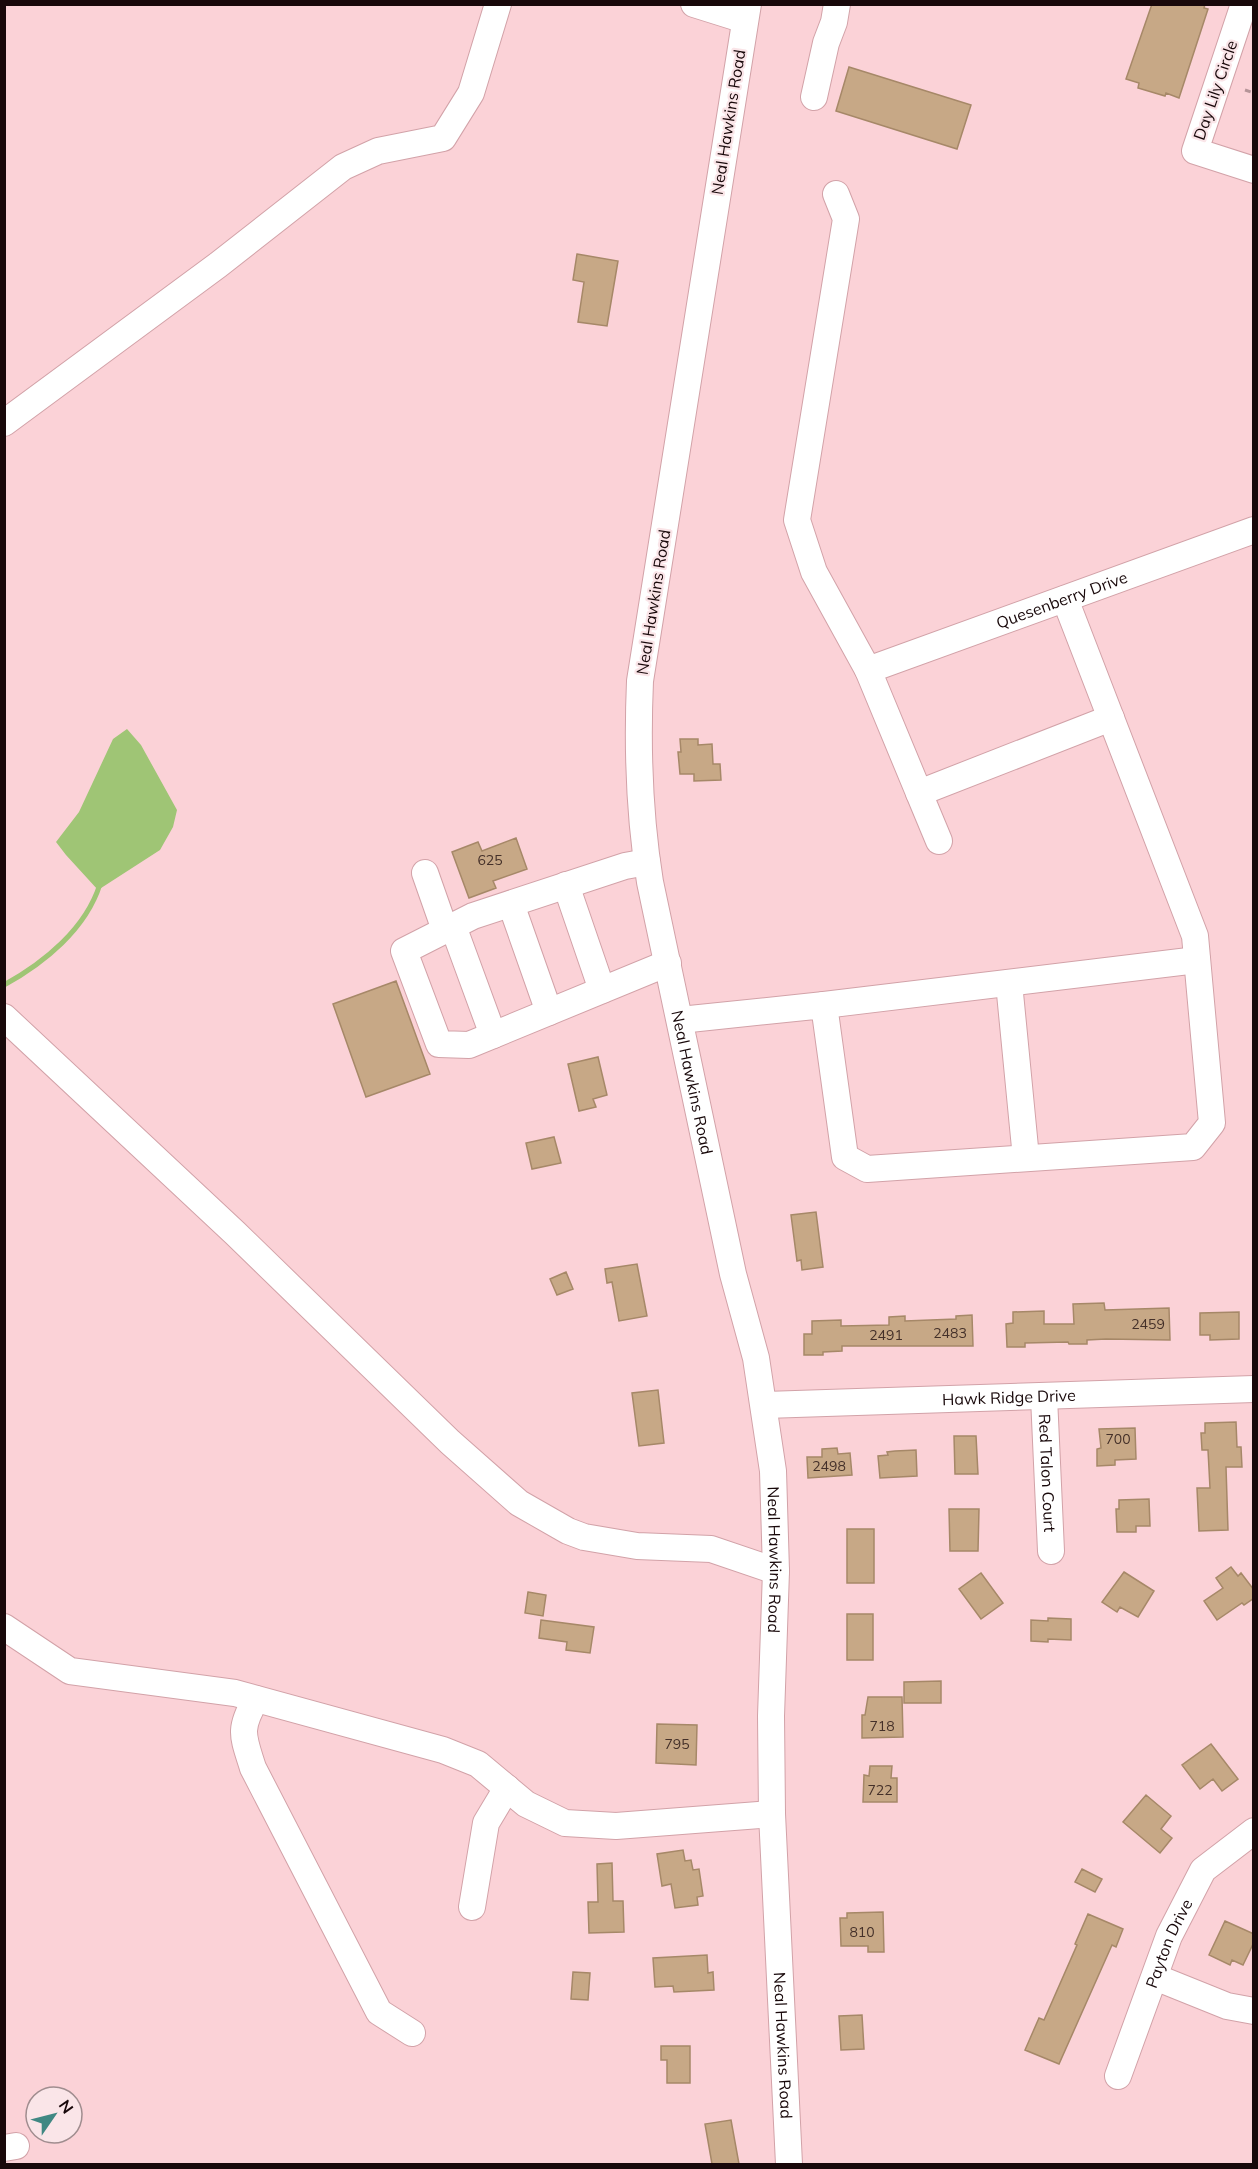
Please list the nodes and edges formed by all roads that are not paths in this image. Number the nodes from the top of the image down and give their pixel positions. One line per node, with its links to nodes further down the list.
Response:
1 (498, 4): 9 (street)
2 (694, 4): 5 (street)
3 (837, 4): 6 (street)
4 (1244, 4): 7 (street, Day Lily Circle)
5 (746, 12): 16 (street, Neal Hawkins Road)
6 (814, 97)
7 (1254, 170)
8 (836, 194): 12 (street)
9 (4, 423)
10 (1254, 530): 11 (street, Quesenberry Drive)
11 (1065, 598): 12 (street, Quesenberry Drive); 13 (street)
12 (868, 670): 14 (street)
13 (1111, 718): 14 (street); 21 (street)
14 (919, 793): 15 (street)
15 (939, 842)
16 (647, 862): 18 (street); 22 (street, Neal Hawkins Road)
17 (425, 873): 20 (street)
18 (566, 885): 19 (street); 24 (street)
19 (511, 904): 20 (street); 26 (street)
20 (449, 928): 29 (street); 29 (street)
21 (1197, 960): 23 (street); 30 (street)
22 (668, 963): 24 (street); 28 (street, Neal Hawkins Road)
23 (1009, 983): 25 (street); 30 (street)
24 (602, 990): 26 (street)
25 (824, 1005): 28 (street); 30 (street)
26 (549, 1012): 29 (street)
27 (4, 1017): 35 (street)
28 (680, 1020): 33 (street, Neal Hawkins Road)
29 (493, 1035)
30 (1026, 1158)
31 (1254, 1389): 32 (street, Hawk Ridge Drive)
32 (1044, 1396): 33 (street, Hawk Ridge Drive); 34 (street, Red Talon Court)
33 (765, 1405): 35 (street, Neal Hawkins Road)
34 (1051, 1551)
35 (776, 1571): 39 (street, Neal Hawkins Road)
36 (4, 1627): 37 (street)
37 (256, 1699): 38 (street); 44 (street)
38 (507, 1788): 39 (street); 41 (street)
39 (772, 1814): 46 (street, Neal Hawkins Road)
40 (1254, 1832): 42 (street, Payton Drive)
41 (472, 1907)
42 (1155, 1977): 43 (street); 45 (street, Payton Drive)
43 (1254, 2011)
44 (412, 2033)
45 (1118, 2076)
46 (789, 2164)

